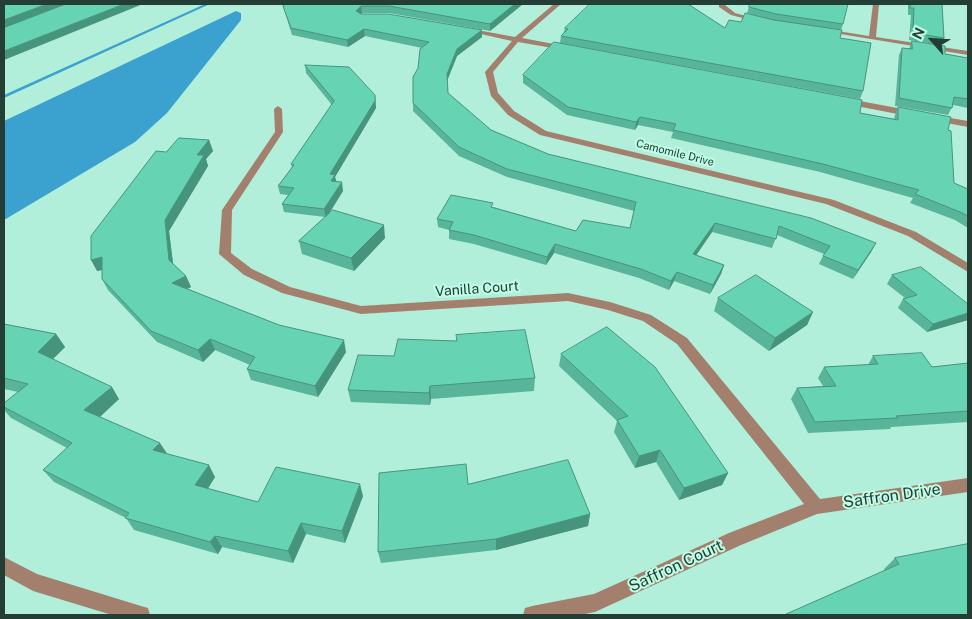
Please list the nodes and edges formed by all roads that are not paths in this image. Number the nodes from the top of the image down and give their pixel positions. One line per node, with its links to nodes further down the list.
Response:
1 (558, 4): 8 (street, Camomile Drive)
2 (722, 4): 4 (street)
3 (876, 4): 7 (street)
4 (764, 21)
5 (458, 29): 8 (street)
6 (817, 30): 7 (street)
7 (872, 38): 10 (street)
8 (517, 40): 9 (street); 14 (street, Camomile Drive)
9 (576, 51)
10 (968, 53)
11 (831, 99): 13 (street)
12 (278, 109): 16 (street, Vanilla Court)
13 (968, 124)
14 (968, 268)
15 (968, 485): 16 (street, Saffron Drive)
16 (816, 507): 19 (street, Saffron Court)
17 (4, 565): 18 (street)
18 (141, 615)
19 (532, 615)

